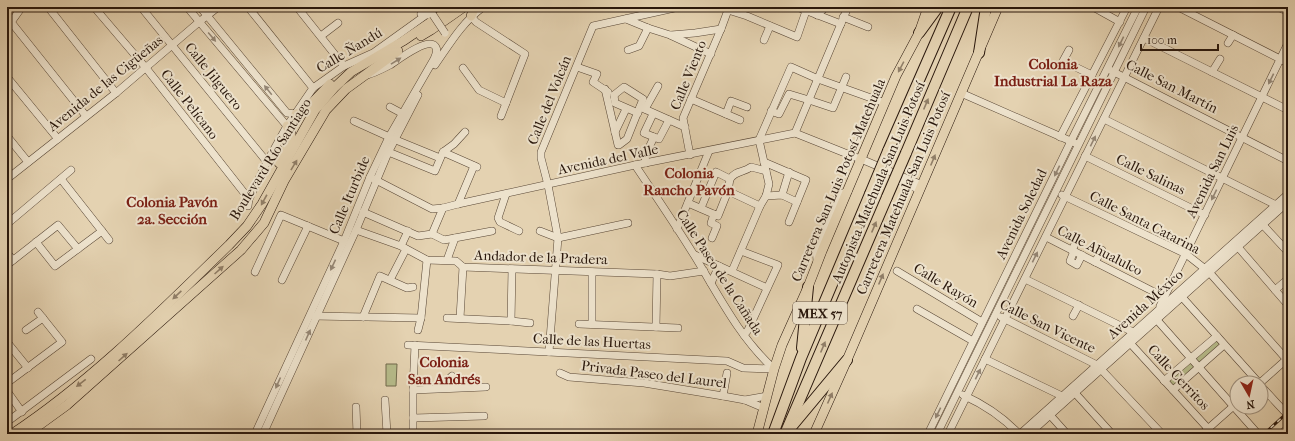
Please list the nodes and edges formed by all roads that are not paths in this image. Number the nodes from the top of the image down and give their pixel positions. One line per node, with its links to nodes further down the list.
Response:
1 (22, 7): 43 (street)
2 (48, 7): 83 (street)
3 (94, 7): 68 (street, Calle Pelícano)
4 (141, 7): 57 (street, Calle Jilguero)
5 (187, 7): 40 (street)
6 (200, 7): 35 (street)
7 (218, 7): 35 (street, Avenida de las Cigüeñas)
8 (248, 7): 80 (street)
9 (297, 7): 52 (street)
10 (435, 7): 48 (street)
11 (453, 7): 71 (main road, Boulevard Río Santiago)
12 (464, 7): 75 (main road, Boulevard Río Santiago)
13 (475, 7): 37 (main road)
14 (483, 7): 37 (street, Calle Iturbide)
15 (679, 7): 38 (street)
16 (797, 7): 33 (street)
17 (826, 7): 36 (street)
18 (848, 7): 39 (street)
19 (928, 7): 49 (main road, Carretera San Luis Potosí-Matehuala)
20 (938, 7): 49 (highway)
21 (951, 7): 265 (highway, MEX 57, bridge)
22 (968, 7): 320 (highway, Autopista Matehuala-San Luis Potosí / MEX 57, one-way to 22, bridge)
23 (986, 7): 60 (highway)
24 (998, 7): 60 (main road, Carretera Matehuala-San Luis Potosí)
25 (1093, 7): 41 (street)
26 (1127, 7): 41 (street)
27 (1138, 7): 70 (street, Avenida Soledad, one-way to 70)
28 (1146, 7): 70 (street, Avenida Soledad)
29 (1159, 7): 53 (street)
30 (1178, 7): 51 (street)
31 (1278, 7): 34 (street)
32 (727, 9): 44 (street); 47 (street, Calle Viento)
33 (806, 11): 36 (street); 44 (street)
34 (1288, 12)
35 (207, 15): 40 (street, Avenida de las Cigüeñas); 96 (street, one-way to 35)
36 (817, 15): 39 (street)
37 (471, 16): 62 (street, Calle Iturbide); 89 (street)
38 (626, 18): 46 (street); 67 (street, Calle del Volcán)
39 (842, 21): 45 (street); 78 (street)
40 (199, 22): 57 (street, Avenida de las Cigüeñas); 111 (street, one-way to 111)
41 (1120, 22): 73 (street)
42 (338, 23): 52 (street)
43 (9, 25): 101 (street)
44 (770, 26): 54 (street)
45 (868, 27)
46 (648, 28): 50 (street); 58 (street)
47 (721, 29): 50 (street); 61 (street, Calle Viento)
48 (402, 32): 62 (street, Calle Ñandú, bridge); 66 (street, Calle Ñandú)
49 (919, 33): 90 (main road, Carretera San Luis Potosí-Matehuala, one-way to 90)
50 (670, 35): 61 (street)
51 (1233, 35): 55 (street); 64 (street)
52 (321, 36): 66 (street)
53 (1144, 38): 72 (street); 77 (street)
54 (764, 40)
55 (1228, 43)
56 (1288, 43): 64 (street, Avenida San Luis)
57 (173, 45): 68 (street, Avenida de las Cigüeñas); 133 (street, Calle Jilguero)
58 (628, 50)
59 (1069, 50): 73 (street)
60 (979, 53): 84 (main road, Carretera Matehuala-San Luis Potosí)
61 (711, 54): 87 (street, Calle Viento)
62 (437, 59): 75 (street, one-way to 62); 100 (street, Calle Iturbide)
63 (1220, 59): 72 (street)
64 (1280, 59): 65 (street); 86 (street, Avenida San Luis, one-way to 86)
65 (1288, 63)
66 (344, 66): 80 (street, Calle Ñandú)
67 (577, 66): 82 (street); 147 (street, Calle del Volcán)
68 (146, 68): 83 (street, Avenida de las Cigüeñas); 160 (street, Calle Pelícano)
69 (463, 68): 89 (street)
70 (1111, 70): 77 (street, Calle San Martín); 110 (street, Avenida Soledad); 124 (street, Avenida Soledad)
71 (352, 72): 96 (main road); 142 (main road, Boulevard Río Santiago)
72 (1212, 72): 86 (street)
73 (1092, 75): 104 (street)
74 (7, 77): 120 (street)
75 (361, 77): 142 (main road, Boulevard Río Santiago, one-way to 75)
76 (846, 77): 81 (street)
77 (1124, 77): 105 (street); 119 (street, Calle San Martín)
78 (818, 79): 81 (street); 88 (street); 99 (street)
79 (658, 86): 94 (street)
80 (313, 88): 96 (street, Calle Ñandú)
81 (841, 88): 88 (street); 90 (street)
82 (605, 89): 85 (street); 114 (street)
83 (116, 93): 101 (street, Avenida de las Cigüeñas)
84 (961, 93): 118 (street); 148 (main road, Carretera Matehuala-San Luis Potosí, one-way to 84)
85 (614, 95): 93 (street); 94 (street)
86 (1262, 97): 95 (street); 119 (street, Avenida San Luis)
87 (691, 99): 98 (street); 112 (street, Calle Viento)
88 (809, 100): 99 (street); 115 (street)
89 (506, 103): 102 (street)
90 (885, 103): 130 (main road, Carretera San Luis Potosí-Matehuala)
91 (390, 107): 100 (street)
92 (747, 107): 98 (street)
93 (626, 109): 94 (street); 103 (street)
94 (641, 110): 97 (street); 109 (street)
95 (1288, 110)
96 (296, 114): 111 (street, Calle Ñandú)
97 (653, 114): 106 (street); 117 (street)
98 (726, 114): 107 (street)
99 (768, 114): 122 (street)
100 (405, 115): 121 (street, Calle Iturbide)
101 (86, 116): 120 (street, Avenida de las Cigüeñas)
102 (501, 116)
103 (622, 117): 109 (street); 114 (street)
104 (1070, 117): 110 (street); 118 (street)
105 (1104, 119): 129 (street, one-way to 105); 140 (street)
106 (669, 120): 112 (street); 117 (street)
107 (740, 120)
108 (354, 121): 121 (street)
109 (633, 121): 114 (street)
110 (1080, 122): 123 (street, Avenida Soledad)
111 (287, 126): 133 (street, Calle Ñandú); 142 (main road)
112 (685, 127): 128 (street, Calle Viento)
113 (465, 132): 127 (street)
114 (615, 132)
115 (795, 133): 122 (street, Avenida del Valle); 130 (street)
116 (7, 136): 132 (street)
117 (654, 137): 135 (street)
118 (1060, 137): 123 (street)
119 (1242, 137): 131 (street, Calle San Martín); 140 (street, Avenida San Luis)
120 (58, 139): 132 (street, Avenida de las Cigüeñas)
121 (392, 139): 126 (street, Calle Iturbide); 127 (street)
122 (759, 140): 125 (street, Avenida del Valle); 134 (street)
123 (1071, 141): 124 (street); 149 (street, Avenida Soledad, one-way to 149)
124 (1079, 144): 152 (street, Avenida Soledad)
125 (709, 151): 128 (street, Avenida del Valle); 146 (street)
126 (386, 152): 127 (street); 143 (street, Calle Iturbide)
127 (441, 155): 162 (street)
128 (690, 155): 135 (street, Avenida del Valle)
129 (1085, 156): 157 (street); 169 (street, Calle Salinas)
130 (858, 159): 148 (street); 226 (main road, Carretera San Luis Potosí-Matehuala)
131 (1288, 160)
132 (28, 162): 141 (street, Avenida de las Cigüeñas)
133 (267, 162): 160 (street, Calle Ñandú)
134 (764, 162): 138 (street); 139 (street)
135 (646, 163): 136 (street, Avenida del Valle)
136 (635, 165): 147 (street, Avenida del Valle); 177 (street, Calle Paseo de la Cañada)
137 (71, 170): 144 (street)
138 (766, 171): 145 (street); 156 (street)
139 (789, 172): 155 (street); 158 (street)
140 (1223, 178): 163 (street); 169 (street, Avenida San Luis, one-way to 169)
141 (7, 179)
142 (280, 179): 310 (main road, Boulevard Río Santiago, one-way to 310); 311 (main road, Boulevard Río Santiago, one-way to 142)
143 (373, 179): 165 (street, Avenida del Valle); 167 (street, Calle Iturbide); 191 (street, Calle Iturbide)
144 (61, 180): 173 (street); 178 (street)
145 (730, 180): 150 (street); 151 (street)
146 (695, 184): 150 (street); 161 (street)
147 (548, 185): 153 (street, Avenida del Valle); 187 (street, Calle del Volcán)
148 (921, 187): 269 (main road, Carretera Matehuala-San Luis Potosí, one-way to 148)
149 (1048, 189): 152 (street, Calle Santa Catarina); 234 (street, Avenida Soledad)
150 (708, 190): 166 (street)
151 (728, 191): 164 (street); 168 (street)
152 (1056, 192): 157 (street, Calle Santa Catarina); 237 (street, Avenida Soledad)
153 (506, 194): 162 (street, Avenida del Valle); 182 (street)
154 (1288, 194): 163 (street, Avenida México)
155 (782, 195): 156 (street); 158 (street)
156 (766, 196): 164 (street)
157 (1065, 197): 185 (street); 201 (street, Calle Santa Catarina)
158 (797, 202): 171 (street)
159 (1288, 202): 175 (street, Avenida México)
160 (249, 203)
161 (688, 203): 166 (street); 177 (street)
162 (458, 204): 165 (street, Avenida del Valle)
163 (1276, 204): 213 (street, Avenida México)
164 (760, 206): 197 (street)
165 (443, 208): 184 (street)
166 (701, 208): 168 (street)
167 (363, 212): 174 (street); 179 (street, Calle Iturbide)
168 (714, 214): 188 (street)
169 (1205, 215): 201 (street, Avenida San Luis)
170 (394, 217): 174 (street)
171 (789, 222)
172 (628, 223): 187 (street)
173 (7, 224)
174 (391, 224): 180 (street)
175 (1263, 225): 193 (street, Avenida México); 199 (street)
176 (308, 226): 191 (street); 216 (street); 222 (street)
177 (677, 229): 202 (street, Calle Paseo de la Cañada)
178 (102, 230): 189 (street); 195 (street)
179 (356, 230): 194 (street, Andador de la Pradera); 239 (street, Calle Iturbide)
180 (408, 231): 184 (street); 194 (street)
181 (492, 231): 186 (street)
182 (519, 231)
183 (540, 232): 187 (street)
184 (432, 234): 186 (street)
185 (1046, 237): 198 (street, Calle Ahualulco); 220 (street, one-way to 185)
186 (455, 238): 206 (street)
187 (558, 238): 212 (street, Calle del Volcán)
188 (712, 238)
189 (109, 240)
190 (1077, 240): 198 (street)
191 (344, 241): 238 (street, Calle Iturbide, one-way to 238)
192 (36, 242): 195 (street); 195 (street); 204 (street)
193 (1238, 247): 213 (street, Avenida México); 228 (street)
194 (403, 248): 205 (street, Andador de la Pradera); 223 (street)
195 (78, 249)
196 (1102, 250): 207 (street)
197 (741, 251): 214 (street); 227 (street)
198 (1073, 251): 203 (street, Calle Ahualulco); 203 (street)
199 (1288, 252)
200 (7, 253): 204 (street)
201 (1186, 254): 213 (street, Calle Santa Catarina); 230 (street, Avenida San Luis)
202 (694, 255): 209 (street); 218 (street, Calle Paseo de la Cañada)
203 (1082, 255): 207 (street, Calle Ahualulco)
204 (13, 260): 208 (street)
205 (427, 260): 206 (street, Andador de la Pradera); 243 (street)
206 (447, 260): 210 (street, Andador de la Pradera)
207 (1095, 262): 230 (street, Calle Ahualulco)
208 (7, 266)
209 (719, 266): 214 (street); 224 (street)
210 (463, 267): 211 (street, Andador de la Pradera); 245 (street)
211 (512, 269): 212 (street, Andador de la Pradera); 247 (street)
212 (556, 270): 217 (street, Andador de la Pradera); 264 (street, Calle del Volcán)
213 (1207, 270): 229 (street, Avenida México); 235 (street, Avenida México); 270 (street, Calle Santa Catarina)
214 (732, 271): 227 (street)
215 (897, 271): 249 (street, Calle Rayón)
216 (255, 272)
217 (592, 272): 219 (street, Andador de la Pradera); 252 (street)
218 (704, 272): 219 (street, Andador de la Pradera); 224 (street, Calle Paseo de la Cañada)
219 (657, 274): 253 (street)
220 (1025, 279): 231 (street); 246 (street)
221 (1288, 279): 228 (street)
222 (282, 280)
223 (390, 280): 225 (street); 241 (street)
224 (711, 283): 258 (street, Calle Paseo de la Cañada)
225 (413, 287)
226 (808, 287): 265 (highway); 274 (main road, Carretera San Luis Potosí-Matehuala)
227 (768, 288): 258 (street)
228 (1275, 290): 232 (street)
229 (1182, 297): 248 (street, Avenida México); 259 (street)
230 (1164, 298): 235 (street, Avenida San Luis)
231 (1079, 305): 240 (street); 257 (street)
232 (1288, 305)
233 (917, 309): 260 (street)
234 (988, 310): 237 (street, Calle San Vicente); 249 (street, Avenida Soledad)
235 (1158, 310): 257 (street, Avenida México)
236 (38, 312): 242 (street)
237 (995, 314): 246 (street, Calle San Vicente); 286 (street, Avenida Soledad)
238 (309, 316): 239 (street); 312 (street, Calle Iturbide, one-way to 312)
239 (317, 316): 241 (street); 313 (street, Calle Iturbide, one-way to 239)
240 (1073, 316)
241 (363, 317): 243 (street)
242 (43, 318): 255 (street); 273 (street)
243 (421, 318): 256 (street)
244 (447, 318): 245 (street)
245 (460, 318): 247 (street)
246 (1005, 319): 268 (street); 271 (street, Calle San Vicente)
247 (511, 320): 250 (street)
248 (1157, 320): 262 (street, Avenida México); 266 (street)
249 (982, 322): 260 (street, Avenida Soledad)
250 (530, 323)
251 (579, 324): 252 (street)
252 (592, 324): 253 (street)
253 (656, 328): 254 (street)
254 (678, 328)
255 (26, 330)
256 (418, 330)
257 (1133, 332): 271 (street, Avenida México)
258 (744, 335): 274 (street, Calle Paseo de la Cañada)
259 (1217, 336): 263 (street); 266 (street)
260 (973, 341): 286 (street, Avenida Soledad)
261 (7, 342): 273 (street)
262 (1130, 344): 271 (street, Avenida México); 280 (street, Calle Cerritos)
263 (1224, 345): 272 (street); 277 (street)
264 (549, 352): 274 (street, Calle de las Huertas); 285 (street, Calle de las Huertas)
265 (801, 358): 282 (highway, MEX 57)
266 (1191, 358): 272 (street); 280 (street)
267 (91, 359): 301 (street)
268 (985, 359): 293 (street, one-way to 268); 294 (street)
269 (847, 360): 320 (highway); 321 (main road, Carretera Matehuala-San Luis Potosí, one-way to 269)
270 (1288, 360): 279 (street)
271 (1099, 367): 289 (street, Avenida México); 294 (street, Avenida México); 329 (street, Calle San Vicente)
272 (1199, 367): 287 (street); 295 (street)
273 (28, 368): 281 (street)
274 (774, 369): 292 (main road, Carretera San Luis Potosí-Matehuala)
275 (560, 373): 291 (street, Privada Paseo del Laurel)
276 (727, 373): 291 (street)
277 (1252, 375)
278 (452, 376): 283 (street)
279 (1269, 376)
280 (1164, 381): 287 (street, Calle Cerritos)
281 (7, 383)
282 (791, 385): 318 (highway); 319 (highway, MEX 57)
283 (439, 388): 284 (street); 285 (street)
284 (486, 388)
285 (413, 390): 306 (street)
286 (954, 390): 293 (street); 322 (street, Avenida Soledad, one-way to 322); 323 (street, Avenida Soledad)
287 (1173, 390): 309 (street, Calle Cerritos)
288 (7, 391): 301 (street)
289 (1075, 393): 303 (street, Avenida México); 328 (street)
290 (1269, 394): 300 (street)
291 (722, 396): 297 (street, Privada Paseo del Laurel)
292 (767, 396): 297 (street, Privada Paseo del Laurel); 299 (main road, Carretera San Luis Potosí-Matehuala)
293 (967, 396): 324 (street); 325 (street)
294 (1062, 396): 325 (street, Avenida México)
295 (1229, 399)
296 (385, 400): 315 (street)
297 (745, 400): 299 (street, Privada Paseo del Laurel)
298 (356, 407): 314 (street)
299 (764, 408): 317 (main road, Carretera San Luis Potosí-Matehuala)
300 (1284, 411)
301 (22, 412): 307 (street)
302 (1229, 412): 309 (street)
303 (1050, 415): 326 (street, Avenida México); 327 (street)
304 (1243, 415): 331 (street)
305 (484, 416): 306 (street)
306 (413, 418): 316 (street)
307 (7, 422)
308 (1288, 428): 332 (street)
309 (1211, 431): 330 (street)
310 (12, 434)
311 (27, 434)
312 (256, 434)
313 (263, 434)
314 (357, 434)
315 (387, 434)
316 (413, 434)
317 (758, 434)
318 (768, 434)
319 (773, 434)
320 (785, 434)
321 (814, 434)
322 (928, 434)
323 (937, 434)
324 (948, 434)
325 (1019, 434)
326 (1029, 434)
327 (1067, 434)
328 (1112, 434)
329 (1162, 434)
330 (1202, 434)
331 (1258, 434)
332 (1281, 434)

